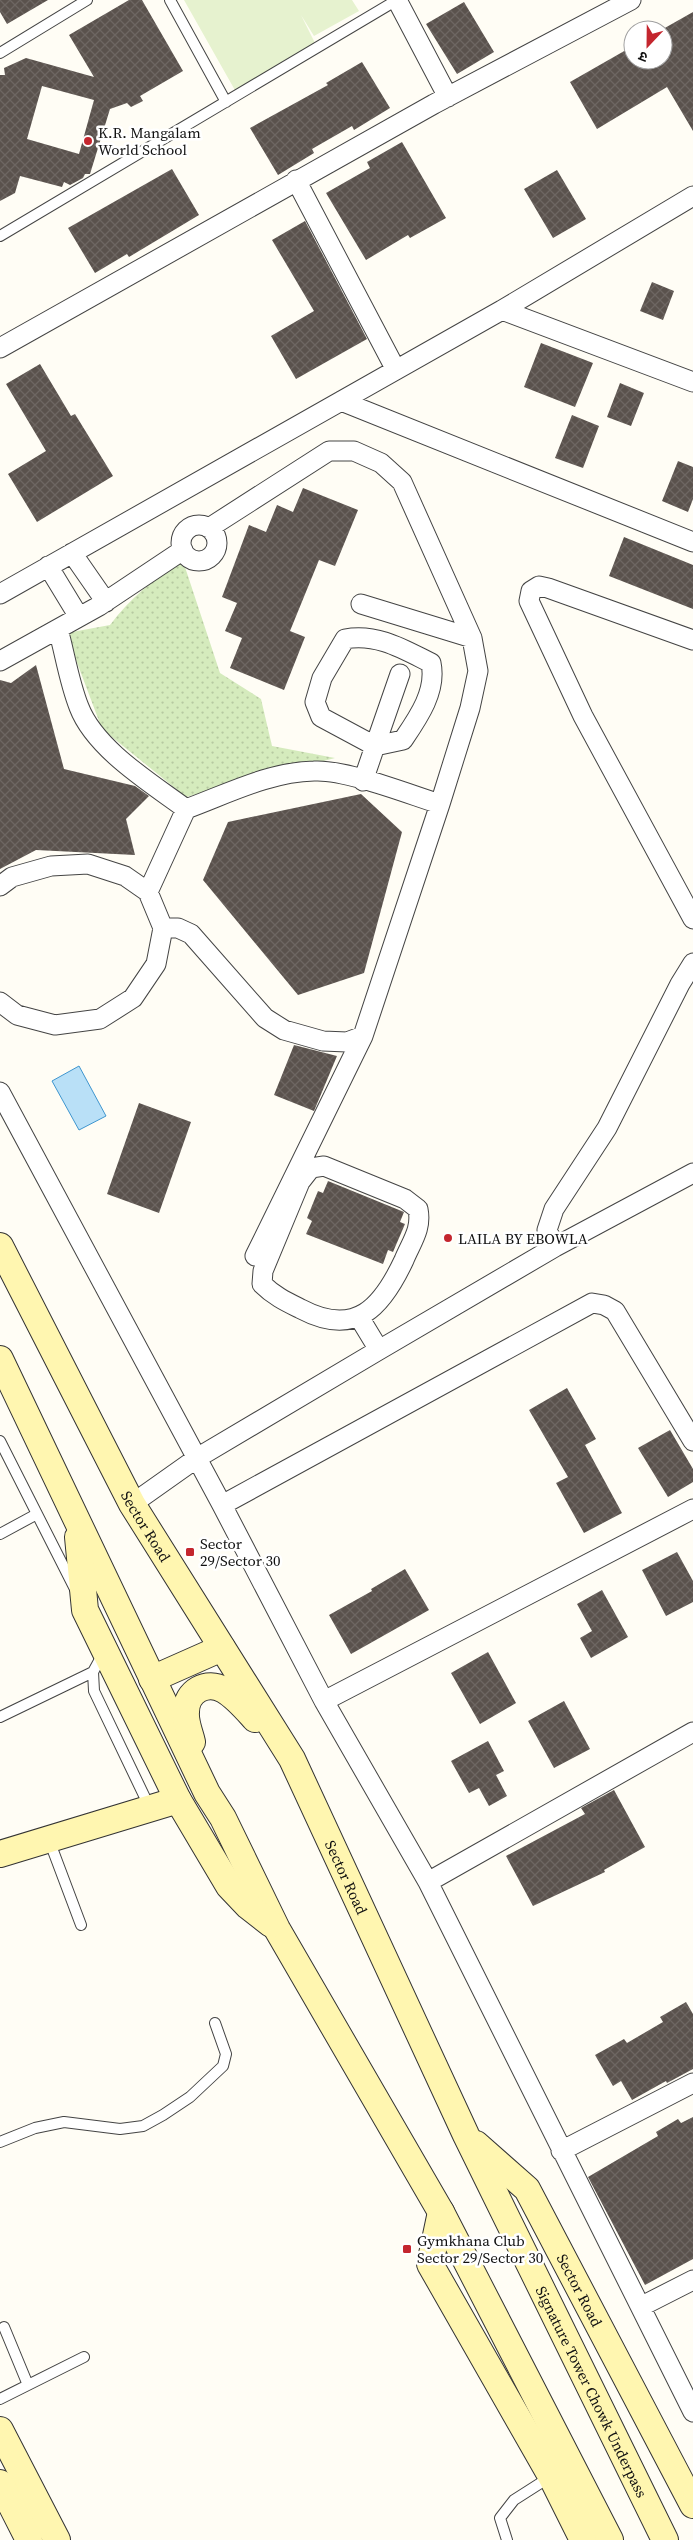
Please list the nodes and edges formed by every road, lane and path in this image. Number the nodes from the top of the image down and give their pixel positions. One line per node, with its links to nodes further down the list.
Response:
1 (87, 0): 5 (lane)
2 (170, 0): 7 (lane)
3 (397, 0): 6 (street); 7 (lane)
4 (631, 0): 6 (street)
5 (0, 53)
6 (448, 97): 8 (street)
7 (226, 102): 10 (lane)
8 (296, 180): 12 (street); 13 (street)
9 (693, 196): 11 (street)
10 (0, 236)
11 (502, 310): 13 (street); 14 (street)
12 (0, 348)
13 (396, 370): 15 (street)
14 (693, 382)
15 (341, 401): 17 (street); 19 (street)
16 (209, 528): 18 (street); 18 (street); 26 (street)
17 (693, 542)
18 (183, 550): 22 (street)
19 (72, 553): 20 (street); 22 (street)
20 (48, 566): 21 (street); 24 (street)
21 (0, 594)
22 (106, 602): 24 (street)
23 (361, 604): 26 (street)
24 (79, 617): 25 (street)
25 (58, 629): 28 (street); 33 (street)
26 (472, 638): 32 (street)
27 (693, 640): 36 (street)
28 (0, 661)
29 (400, 674): 30 (street)
30 (375, 746): 30 (street); 31 (street)
31 (363, 781): 32 (street); 33 (street)
32 (440, 804): 40 (street)
33 (186, 809): 35 (street)
34 (0, 886): 35 (street)
35 (148, 892): 37 (street)
36 (693, 919)
37 (163, 928): 39 (street); 40 (street)
38 (693, 963): 44 (street)
39 (0, 1002)
40 (363, 1036): 45 (street)
41 (0, 1092): 51 (street)
42 (693, 1173): 44 (street)
43 (0, 1246): 52 (main road, Sector Road)
44 (555, 1247): 47 (street)
45 (255, 1256)
46 (360, 1317): 46 (street); 47 (street)
47 (379, 1350): 51 (street)
48 (0, 1360): 56 (main road)
49 (0, 1441): 55 (lane)
50 (693, 1441): 53 (street)
51 (196, 1458): 52 (street); 53 (street)
52 (132, 1504): 59 (main road, Sector Road)
53 (222, 1505): 62 (street)
54 (693, 1509): 62 (street)
55 (37, 1514): 57 (lane); 58 (lane)
56 (76, 1519): 58 (main road); 61 (main road)
57 (0, 1534)
58 (85, 1610): 60 (main road)
59 (222, 1648): 61 (main road); 65 (main road, Sector Road)
60 (99, 1662): 63 (lane); 67 (main road); 68 (lane)
61 (152, 1679): 66 (main road)
62 (324, 1701): 71 (street)
63 (0, 1717)
64 (693, 1732): 71 (street)
65 (292, 1759): 66 (main road); 76 (main road, Sector Road)
66 (206, 1794): 73 (main road)
67 (178, 1800): 68 (main road); 73 (main road)
68 (150, 1808): 69 (main road)
69 (48, 1839): 70 (main road); 72 (lane)
70 (0, 1854)
71 (428, 1882): 78 (street)
72 (81, 1925)
73 (277, 1929): 79 (main road)
74 (215, 2023): 77 (lane)
75 (693, 2083): 78 (street)
76 (466, 2135): 90 (main road, Sector Road); 96 (main road, Signature Tower Chowk Underpass)
77 (0, 2142)
78 (561, 2151): 81 (street)
79 (441, 2212): 88 (main road); 95 (main road)
80 (693, 2280): 81 (street)
81 (642, 2306): 86 (street)
82 (4, 2327): 84 (lane)
83 (84, 2357): 84 (lane)
84 (28, 2385): 85 (lane)
85 (0, 2399)
86 (693, 2412)
87 (0, 2430): 92 (main road)
88 (551, 2476): 93 (lane); 94 (main road)
89 (0, 2483): 91 (main road)
90 (693, 2505)
91 (29, 2540)
92 (57, 2540)
93 (507, 2540)
94 (583, 2540)
95 (610, 2540)
96 (664, 2540)

